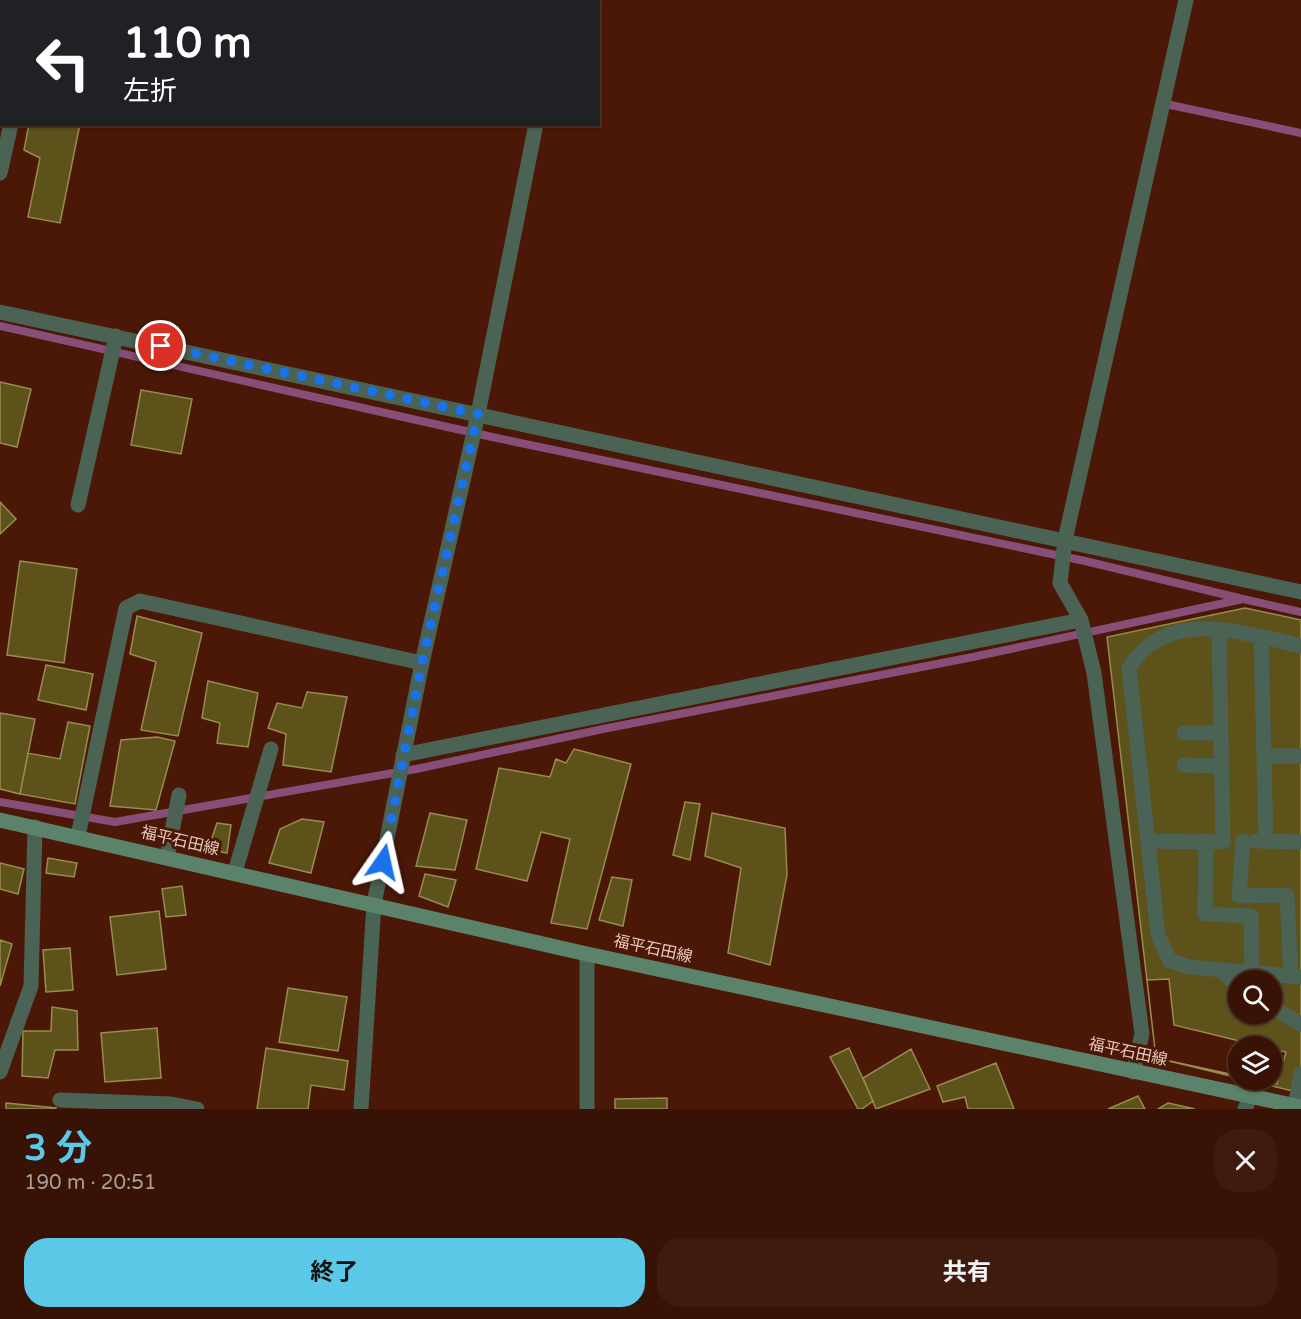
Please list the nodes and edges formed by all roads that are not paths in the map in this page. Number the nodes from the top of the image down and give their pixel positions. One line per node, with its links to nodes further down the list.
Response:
1 (1186, 0): 9 (street)
2 (11, 126): 4 (street)
3 (537, 126): 7 (street)
4 (0, 172)
5 (0, 312): 6 (street)
6 (116, 336): 7 (street); 8 (street)
7 (478, 414): 9 (street); 15 (street)
8 (78, 505)
9 (1065, 540): 10 (street); 11 (street)
10 (1301, 592)
11 (1081, 620): 19 (street); 46 (street)
12 (1219, 630): 13 (street); 17 (street); 31 (street)
13 (1261, 637): 14 (street); 20 (street)
14 (1301, 646)
15 (422, 663): 19 (street); 27 (street)
16 (1184, 733): 17 (street)
17 (1221, 733): 23 (street)
18 (271, 749): 35 (street)
19 (403, 755): 36 (street)
20 (1264, 756): 21 (street); 30 (street)
21 (1301, 756)
22 (1184, 765): 23 (street)
23 (1222, 766): 32 (street)
24 (179, 795): 34 (street)
25 (0, 820): 26 (main road, 福平石田線)
26 (34, 827): 27 (main road, 福平石田線); 45 (street)
27 (78, 836): 34 (main road, 福平石田線)
28 (1206, 841): 31 (street); 32 (street); 39 (street)
29 (1243, 841): 30 (street); 32 (street); 42 (street)
30 (1266, 841): 33 (street)
31 (1148, 842): 38 (street)
32 (1223, 842)
33 (1301, 842)
34 (167, 857): 35 (main road, 福平石田線)
35 (235, 872): 36 (main road, 福平石田線)
36 (374, 904): 37 (main road, 福平石田線); 52 (street)
37 (586, 954): 46 (main road, 福平石田線); 53 (street)
38 (1222, 970): 40 (street); 41 (street)
39 (1252, 970)
40 (1228, 971)
41 (1228, 976)
42 (1296, 976)
43 (1282, 1013): 44 (street)
44 (1301, 1024)
45 (0, 1072)
46 (1133, 1072): 49 (main road, 福平石田線)
47 (1301, 1074): 50 (street)
48 (60, 1100): 51 (street)
49 (1248, 1102): 50 (main road, 福平石田線)
50 (1298, 1106)
51 (197, 1109)
52 (361, 1109)
53 (587, 1109)

